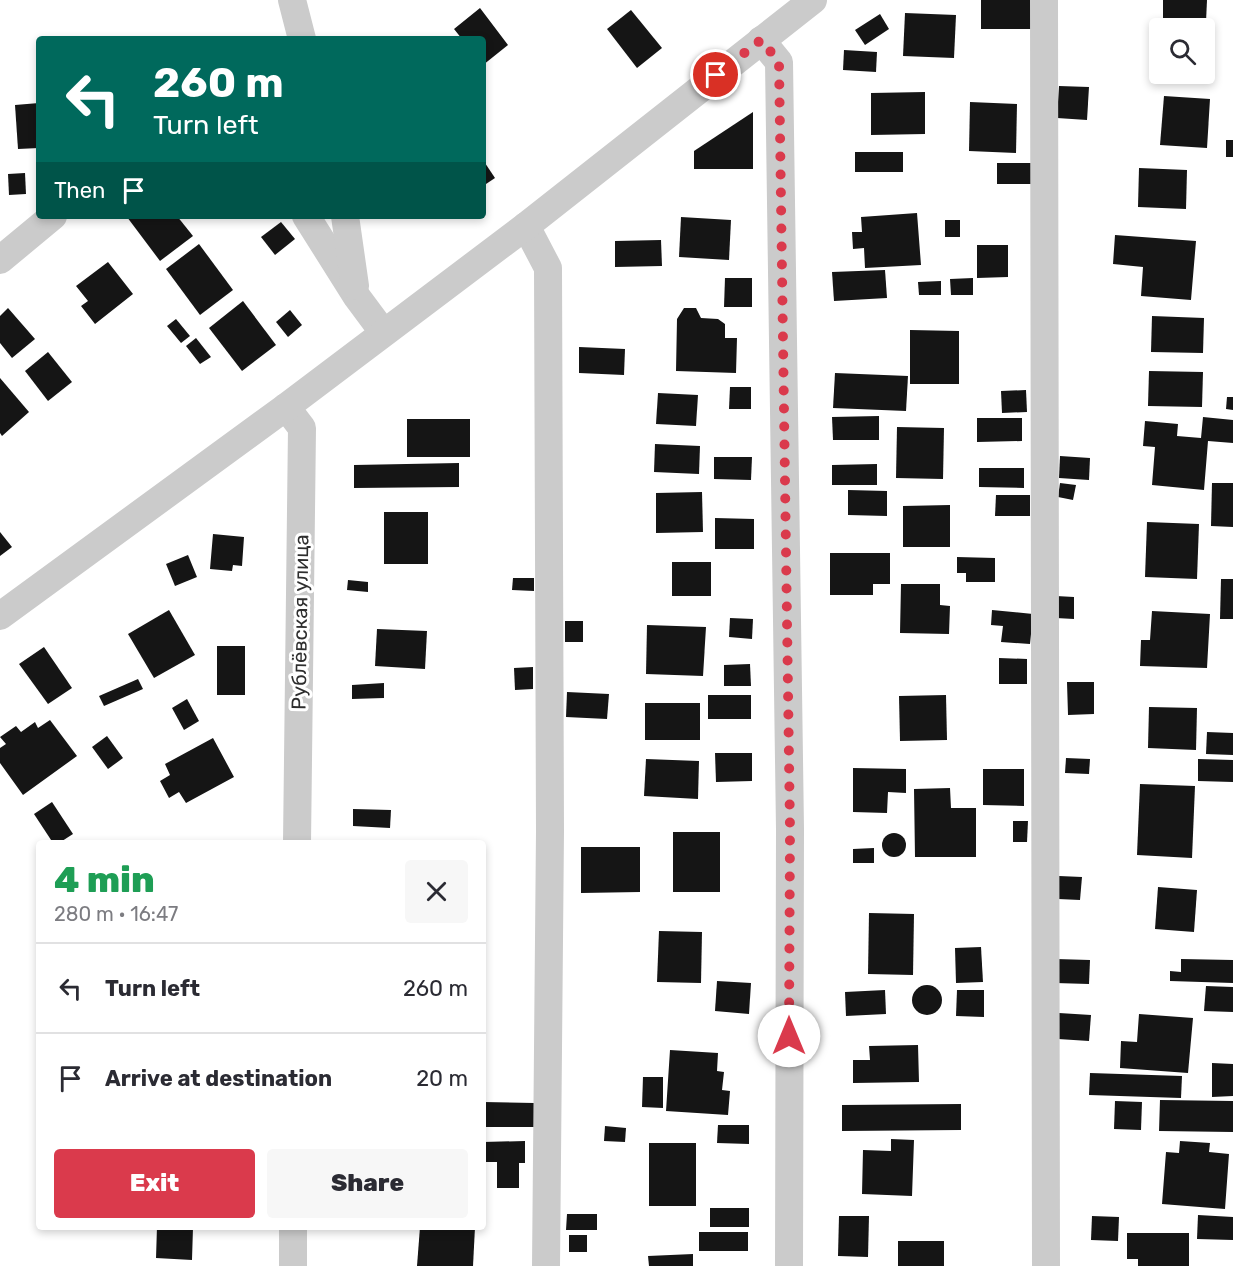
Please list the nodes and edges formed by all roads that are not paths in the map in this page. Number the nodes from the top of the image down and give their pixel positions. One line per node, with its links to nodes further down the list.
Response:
1 (292, 0): 4 (street)
2 (813, 0): 5 (street)
3 (1044, 0): 20 (street)
4 (301, 36)
5 (761, 40): 9 (street); 19 (street)
6 (49, 219): 10 (street)
7 (308, 219): 11 (street)
8 (345, 219): 11 (street)
9 (526, 225): 12 (street); 18 (street)
10 (0, 260)
11 (357, 297): 12 (street)
12 (383, 332): 13 (street)
13 (286, 407): 14 (street); 15 (street, Рублёвская улица)
14 (0, 616)
15 (297, 840)
16 (293, 1230): 17 (street)
17 (293, 1266)
18 (546, 1266)
19 (789, 1266)
20 (1046, 1266)

